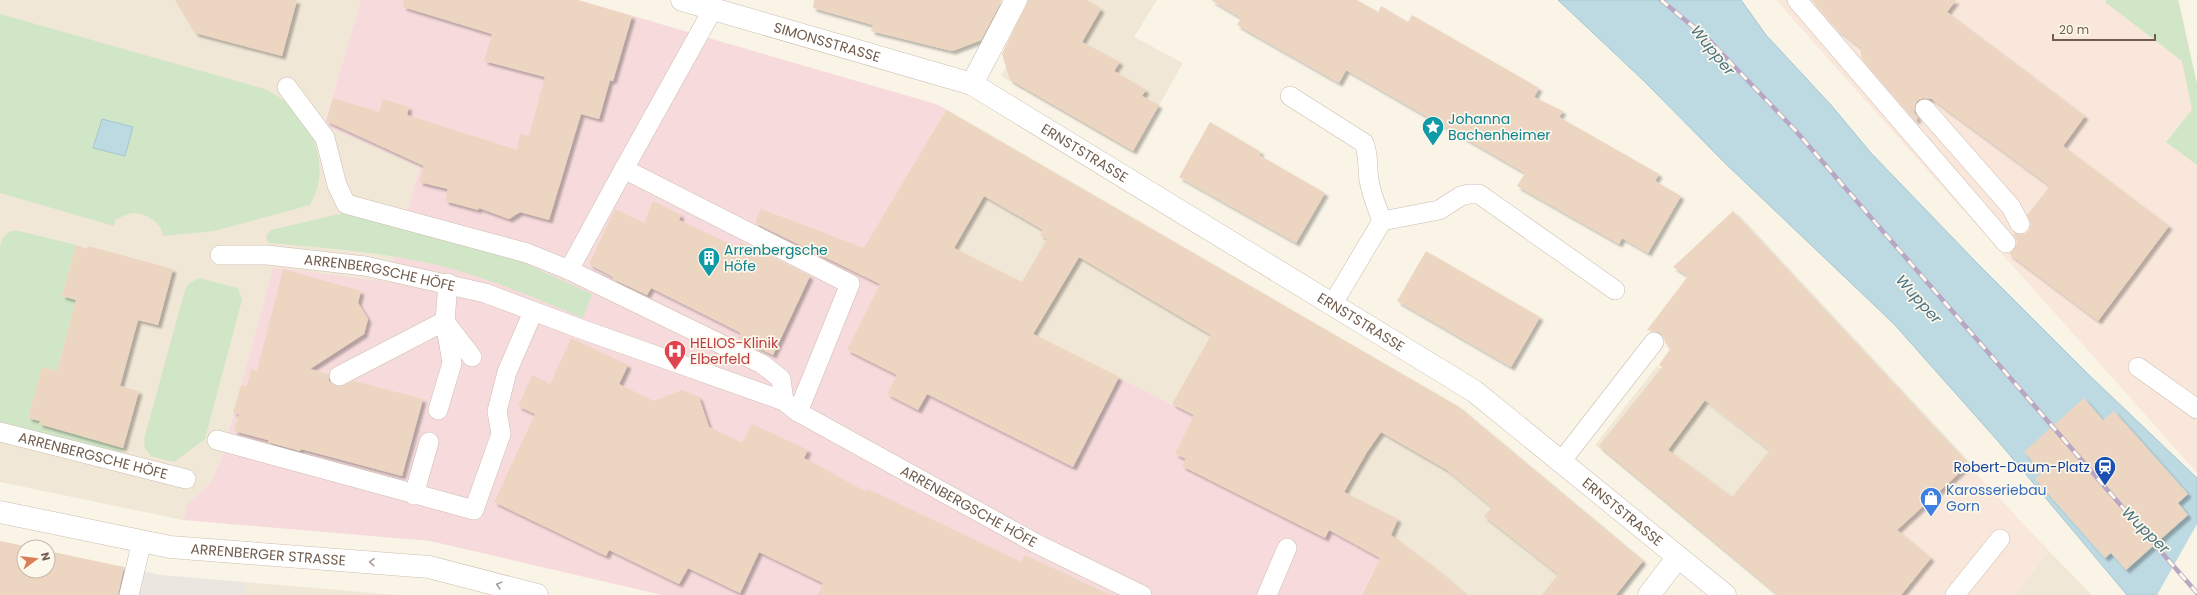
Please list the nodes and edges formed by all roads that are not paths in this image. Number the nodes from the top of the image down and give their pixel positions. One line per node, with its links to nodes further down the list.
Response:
1 (682, 0): 4 (street, SIMONSSTRASSE)
2 (1016, 0): 5 (street)
3 (1797, 0): 12 (lane)
4 (713, 9): 5 (street, SIMONSSTRASSE); 9 (lane)
5 (972, 84): 17 (street, ERNSTSTRASSE)
6 (287, 87): 14 (lane)
7 (1290, 96): 10 (lane)
8 (1925, 109): 11 (lane)
9 (624, 169): 14 (lane); 24 (lane)
10 (1382, 221): 16 (lane); 17 (lane)
11 (2020, 224)
12 (2006, 243)
13 (220, 255): 15 (lane, ARRENBERGSCHE HÖFE)
14 (569, 270): 24 (lane)
15 (448, 283): 18 (lane, ARRENBERGSCHE HÖFE); 19 (lane)
16 (1614, 290)
17 (1332, 305): 30 (street, ERNSTSTRASSE)
18 (533, 312): 24 (lane, ARRENBERGSCHE HÖFE); 32 (lane)
19 (445, 321): 21 (lane); 23 (lane); 26 (lane)
20 (1654, 342): 30 (lane)
21 (472, 357)
22 (2138, 368): 25 (lane)
23 (339, 376)
24 (791, 406): 40 (lane, ARRENBERGSCHE HÖFE)
25 (2197, 409)
26 (438, 410)
27 (0, 432): 31 (lane, ARRENBERGSCHE HÖFE)
28 (217, 440): 32 (lane)
29 (429, 442): 32 (lane)
30 (1560, 463): 37 (street, ERNSTSTRASSE)
31 (186, 479)
32 (414, 495)
33 (0, 512): 35 (street, ARRENBERGER STRASSE)
34 (2000, 539): 44 (lane)
35 (142, 541): 38 (lane); 39 (street, ARRENBERGER STRASSE, one-way to 35)
36 (1287, 548): 41 (lane)
37 (1678, 557): 42 (street); 43 (street, ERNSTSTRASSE)
38 (129, 595)
39 (537, 595)
40 (1142, 595)
41 (1267, 595)
42 (1649, 595)
43 (1725, 595)
44 (1955, 595)

